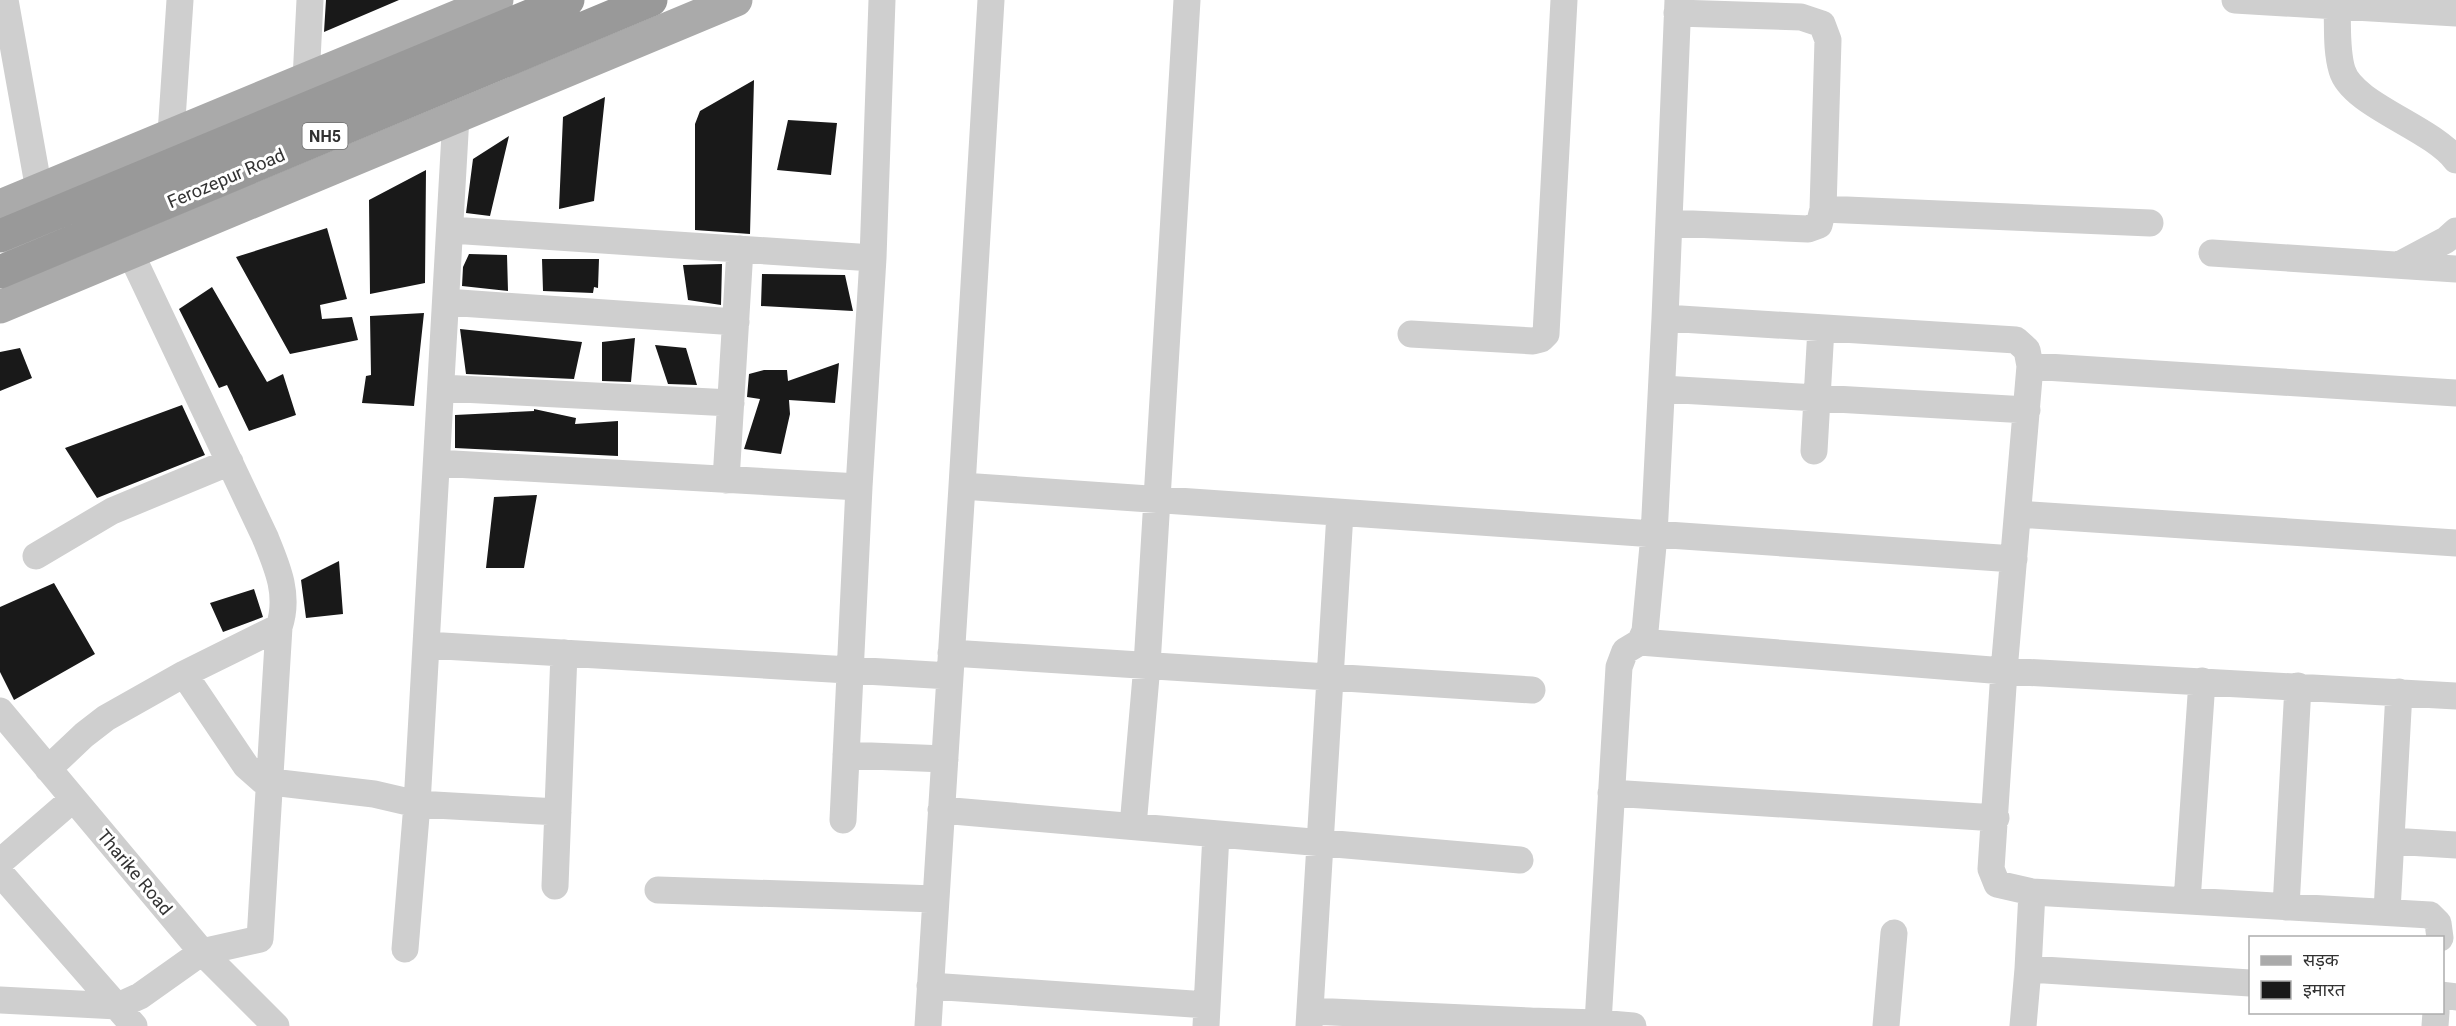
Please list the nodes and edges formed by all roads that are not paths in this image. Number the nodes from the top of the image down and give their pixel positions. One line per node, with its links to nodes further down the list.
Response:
1 (5, 0): 16 (street)
2 (180, 0): 19 (street)
3 (310, 0): 17 (street)
4 (497, 0): 17 (main road)
5 (568, 0): 28 (highway, Ferozepur Road / NH5)
6 (651, 0): 35 (highway, Ferozepur Road / NH5)
7 (736, 0): 18 (main road)
8 (882, 0): 32 (street)
9 (991, 0): 53 (street)
10 (1187, 0): 55 (street)
11 (1564, 0): 41 (street)
12 (2235, 0): 14 (street)
13 (1678, 6): 23 (street); 24 (street)
14 (2337, 6): 15 (street); 20 (street)
15 (2456, 13)
16 (7, 51): 21 (street)
17 (306, 80): 19 (main road)
18 (456, 116): 26 (street); 30 (main road)
19 (171, 134): 21 (main road)
20 (2456, 160)
21 (39, 190): 22 (main road)
22 (0, 206)
23 (1823, 209): 24 (street); 25 (street)
24 (1669, 223): 38 (street)
25 (2150, 224)
26 (450, 230): 29 (street); 36 (street)
27 (2456, 231): 33 (street)
28 (0, 236)
29 (740, 249): 32 (street); 39 (street)
30 (130, 252): 37 (main road); 50 (street)
31 (2212, 253): 33 (street)
32 (873, 258): 54 (street)
33 (2400, 265): 34 (street)
34 (2456, 269)
35 (0, 272)
36 (446, 302): 39 (street); 43 (street)
37 (0, 307)
38 (1665, 318): 40 (street); 44 (street)
39 (736, 322): 47 (street)
40 (1821, 328): 42 (street); 46 (street)
41 (1411, 334)
42 (2030, 366): 45 (street); 48 (street)
43 (441, 388): 47 (street); 51 (street)
44 (1662, 389): 46 (street); 58 (street)
45 (2456, 393)
46 (1816, 398): 48 (street); 49 (street)
47 (731, 404): 52 (street)
48 (2027, 410): 57 (street)
49 (1814, 451)
50 (230, 462): 60 (street); 62 (street)
51 (437, 463): 52 (street); 64 (street)
52 (726, 480): 54 (street)
53 (962, 486): 55 (street); 66 (street)
54 (859, 487): 68 (street)
55 (1156, 501): 56 (street); 67 (street)
56 (1340, 513): 58 (street); 71 (street)
57 (2018, 514): 59 (street); 61 (street)
58 (1654, 536): 61 (street); 63 (street)
59 (2456, 543)
60 (36, 556)
61 (2014, 559): 69 (street)
62 (279, 627): 70 (street); 81 (street)
63 (1640, 642): 69 (street); 82 (street)
64 (426, 645): 65 (street); 84 (street)
65 (564, 653): 68 (street); 86 (street)
66 (950, 664): 67 (street); 68 (street); 79 (street)
67 (1147, 664): 71 (street); 89 (street)
68 (850, 670): 78 (street)
69 (2004, 671): 72 (street); 87 (street)
70 (184, 674): 80 (street); 81 (street)
71 (1330, 676): 74 (street); 92 (street)
72 (2202, 681): 73 (street); 101 (street)
73 (2298, 686): 75 (street); 102 (street)
74 (1532, 690)
75 (2399, 692): 76 (street); 91 (street)
76 (2456, 696)
77 (0, 711): 80 (street, Tharike Road)
78 (846, 755): 79 (street); 88 (street)
79 (945, 759): 85 (street)
80 (48, 769): 83 (street, Tharike Road)
81 (268, 783): 84 (street); 107 (street)
82 (1611, 793): 87 (street); 115 (street)
83 (73, 799): 95 (street); 107 (street, Tharike Road)
84 (417, 804): 86 (street); 106 (street)
85 (941, 810): 89 (street); 100 (street)
86 (558, 812): 97 (street)
87 (1996, 818): 99 (street)
88 (843, 820)
89 (1133, 826): 90 (street)
90 (1216, 834): 92 (street); 112 (street)
91 (2391, 841): 93 (street); 103 (street)
92 (1320, 843): 94 (street); 114 (street)
93 (2456, 845)
94 (1520, 860)
95 (0, 862)
96 (0, 873): 113 (street)
97 (555, 886)
98 (658, 890): 100 (street)
99 (2032, 892): 101 (street); 108 (street)
100 (936, 899): 110 (street)
101 (2187, 901): 102 (street)
102 (2286, 907): 103 (street)
103 (2387, 911): 105 (street)
104 (1894, 933): 121 (street)
105 (2440, 936)
106 (405, 949)
107 (202, 952): 113 (street); 117 (street, Tharike Road)
108 (2028, 969): 109 (street); 122 (street)
109 (2249, 983)
110 (930, 986): 112 (street); 119 (street)
111 (0, 1000): 113 (street)
112 (1206, 1016)
113 (124, 1018)
114 (1309, 1018): 116 (street)
115 (1598, 1023): 116 (street); 120 (street)
116 (1529, 1024)
117 (276, 1026): 118 (street)
118 (286, 1026)
119 (928, 1026)
120 (1633, 1026)
121 (1886, 1026)
122 (2024, 1026)

